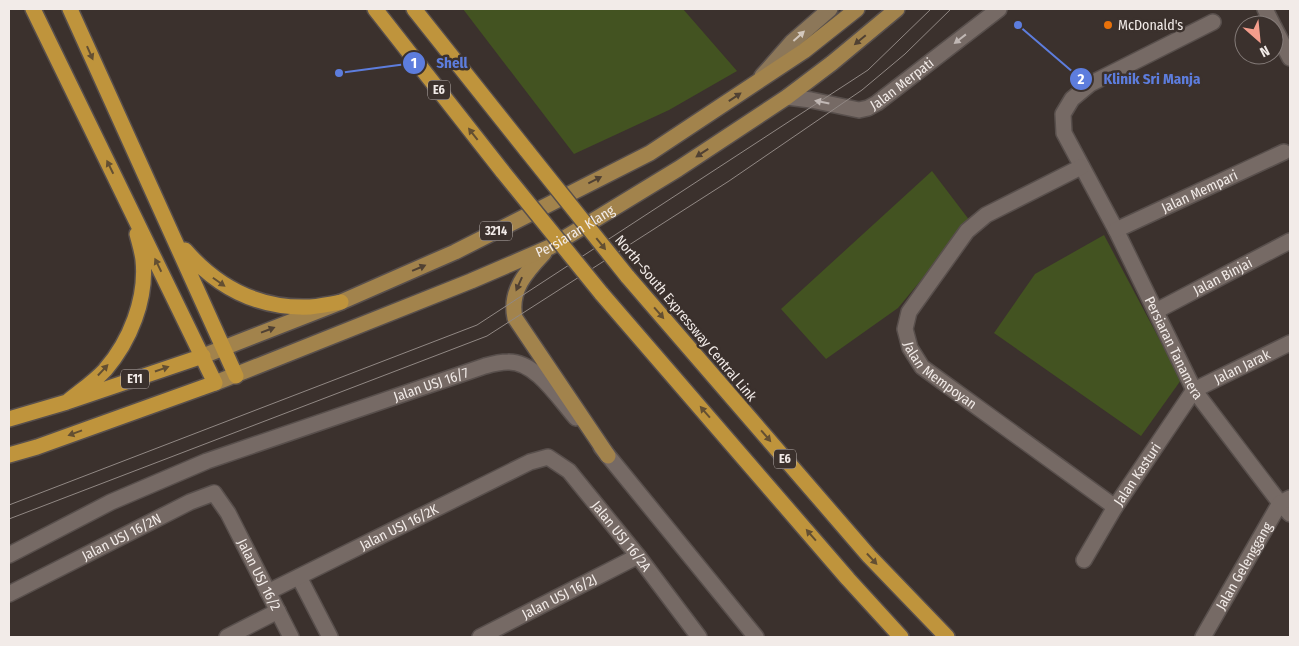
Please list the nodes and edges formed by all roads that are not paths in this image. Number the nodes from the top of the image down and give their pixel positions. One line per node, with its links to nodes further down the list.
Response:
1 (33, 9): 16 (highway, one-way to 1)
2 (70, 9): 17 (highway, one-way to 17)
3 (375, 9): 52 (highway, E6, one-way to 3, bridge)
4 (414, 9): 53 (highway, North–South Expressway Central Link / E6, one-way to 53, bridge)
5 (830, 9): 12 (main road, one-way to 5)
6 (856, 9): 12 (main road, 3214)
7 (897, 9): 13 (main road, Persiaran Klang, one-way to 13)
8 (999, 9): 13 (street, Jalan Merpati, one-way to 13)
9 (1213, 22): 15 (street, Persiaran Tanamera)
10 (1284, 46): 11 (street)
11 (1290, 58)
12 (754, 84): 21 (main road, 3214, one-way to 12)
13 (787, 97): 20 (main road, Persiaran Klang, one-way to 20)
14 (1284, 152): 18 (street, Jalan Mempari)
15 (1081, 167): 18 (street, Persiaran Tanamera); 37 (street, Jalan Mempoyan)
16 (132, 211): 25 (highway, one-way to 16); 29 (highway, one-way to 16)
17 (166, 219): 21 (highway, one-way to 21); 24 (highway)
18 (1116, 230): 22 (street, Persiaran Tanamera)
19 (1290, 241): 22 (street, Jalan Binjai)
20 (550, 247): 26 (main road, Persiaran Klang); 33 (main road, one-way to 33)
21 (340, 302): 24 (main road, 3214, one-way to 21)
22 (1156, 312): 28 (street, Persiaran Tanamera)
23 (1290, 343): 28 (street, Jalan Jarak)
24 (223, 348): 25 (main road, 3214); 26 (highway)
25 (203, 356): 27 (highway); 29 (highway, E11, one-way to 25)
26 (236, 376): 27 (main road, Persiaran Klang)
27 (215, 383): 31 (highway, E11, one-way to 31)
28 (1194, 390): 36 (street, Persiaran Tanamera); 37 (street, Jalan Kasturi)
29 (67, 402): 30 (highway, E11)
30 (9, 419)
31 (37, 446): 32 (highway, E11); 34 (highway)
32 (9, 455)
33 (608, 456): 39 (street, Jalan USJ 16/7); 51 (street, Jalan USJ 16/7)
34 (9, 461)
35 (530, 462): 40 (street, Jalan USJ 16/2A); 42 (street, Jalan USJ 16/2K)
36 (1287, 505): 54 (street, Jalan Gelenggang)
37 (1114, 507): 41 (street, Jalan Kasturi)
38 (228, 513): 43 (street, Jalan USJ 16/2); 44 (street, Jalan USJ 16/2N)
39 (9, 555)
40 (638, 556): 49 (street, Jalan USJ 16/2J); 50 (street, Jalan USJ 16/2A)
41 (1084, 560)
42 (299, 577): 43 (street, Jalan USJ 16/2K); 48 (street)
43 (268, 592): 45 (street, Jalan USJ 16/2)
44 (9, 594)
45 (278, 611): 46 (street); 47 (street, Jalan USJ 16/2)
46 (227, 637)
47 (291, 637)
48 (330, 637)
49 (480, 637)
50 (699, 637)
51 (756, 637)
52 (901, 637)
53 (947, 637)
54 (1203, 637)

